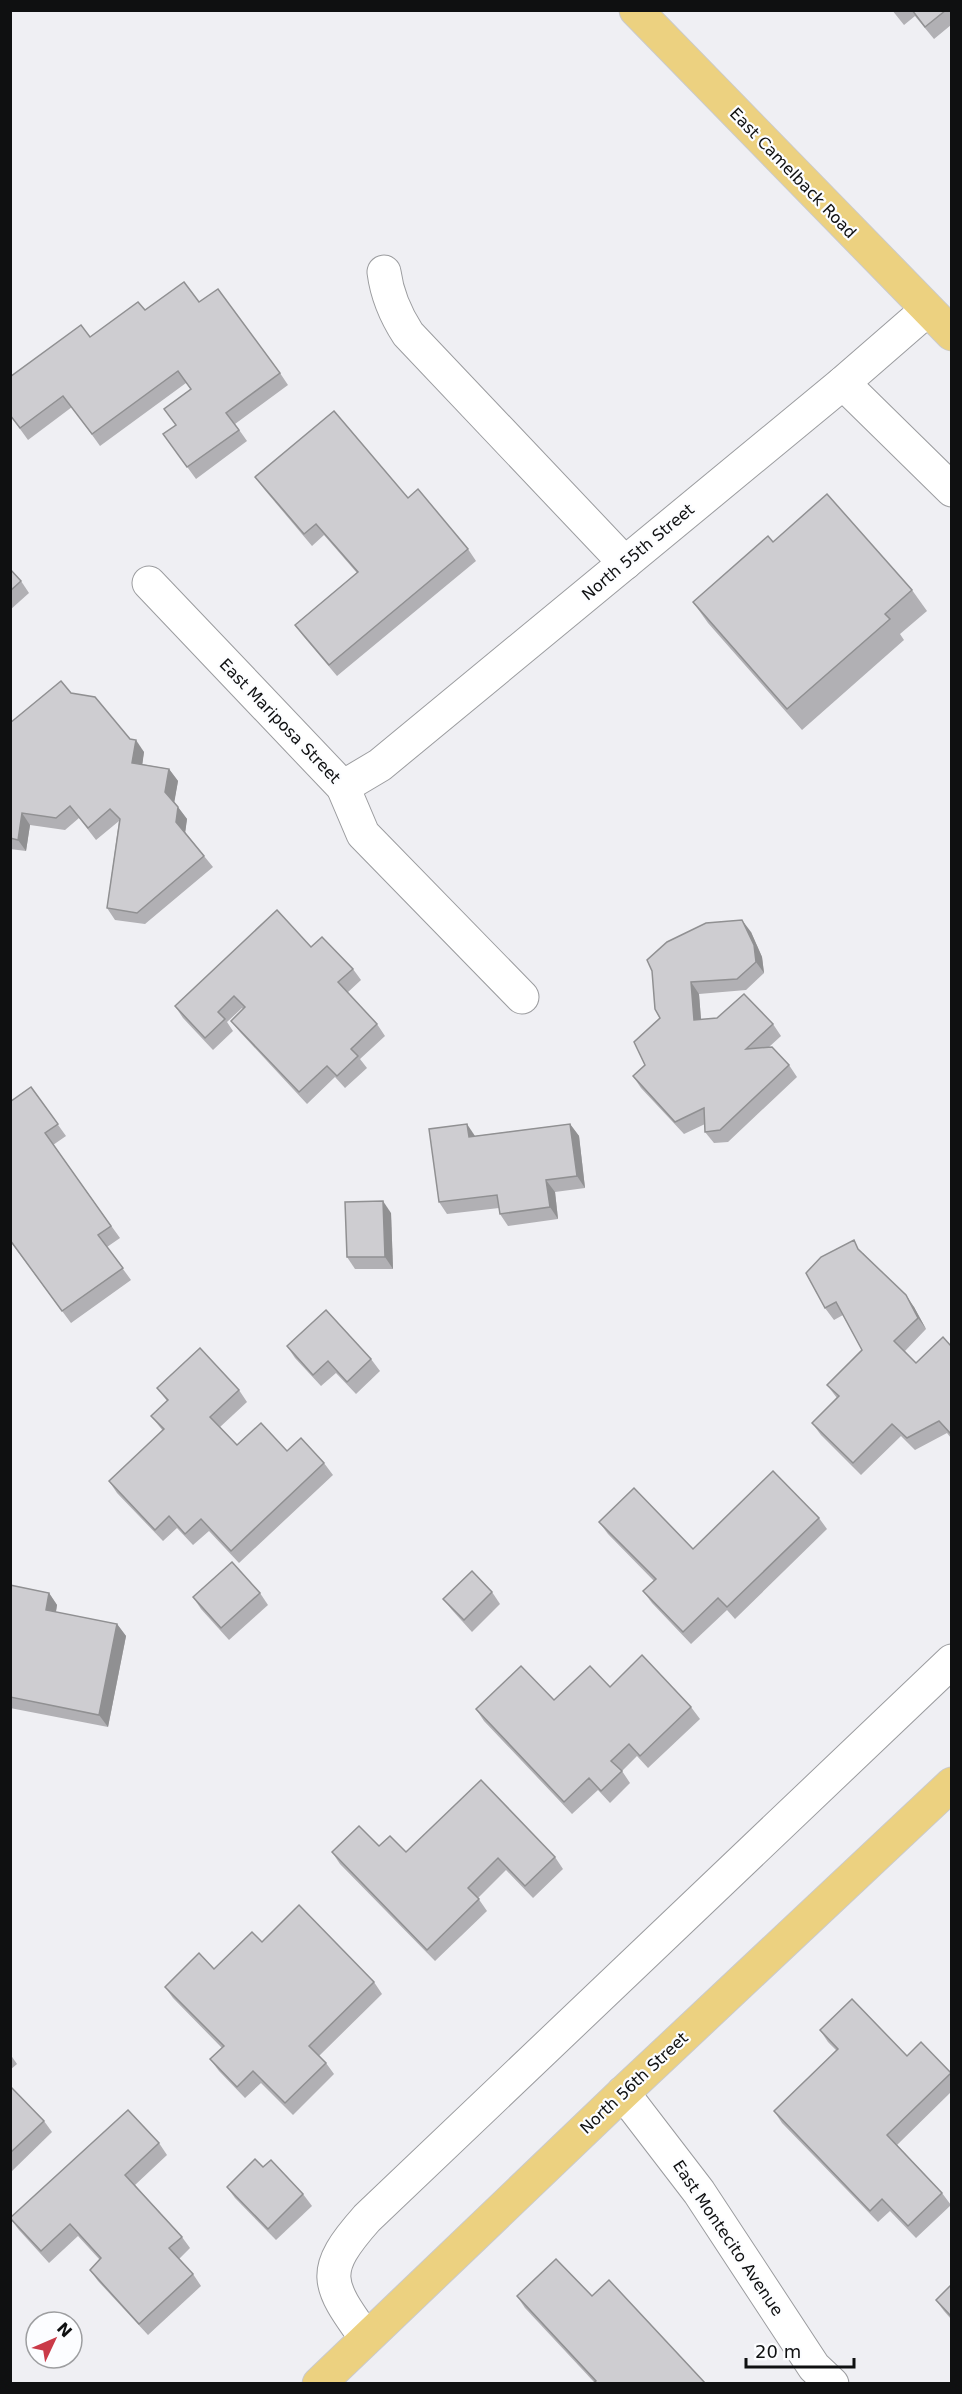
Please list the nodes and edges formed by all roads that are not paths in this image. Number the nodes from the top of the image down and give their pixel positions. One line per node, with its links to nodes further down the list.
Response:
1 (636, 10): 3 (main road, East Camelback Road)
2 (384, 272): 7 (street)
3 (927, 310): 4 (main road, East Camelback Road); 5 (street, North 55th Street)
4 (951, 334)
5 (843, 383): 6 (street); 7 (street, North 55th Street)
6 (951, 490)
7 (625, 563): 9 (street, North 55th Street)
8 (149, 583): 9 (street, East Mariposa Street)
9 (343, 787): 10 (street, East Mariposa Street)
10 (522, 998)
11 (951, 1661): 14 (street)
12 (951, 1784): 13 (main road, North 56th Street)
13 (623, 2093): 14 (main road, North 56th Street); 16 (street, East Montecito Avenue)
14 (366, 2338): 15 (main road, North 56th Street)
15 (319, 2384)
16 (832, 2384)

